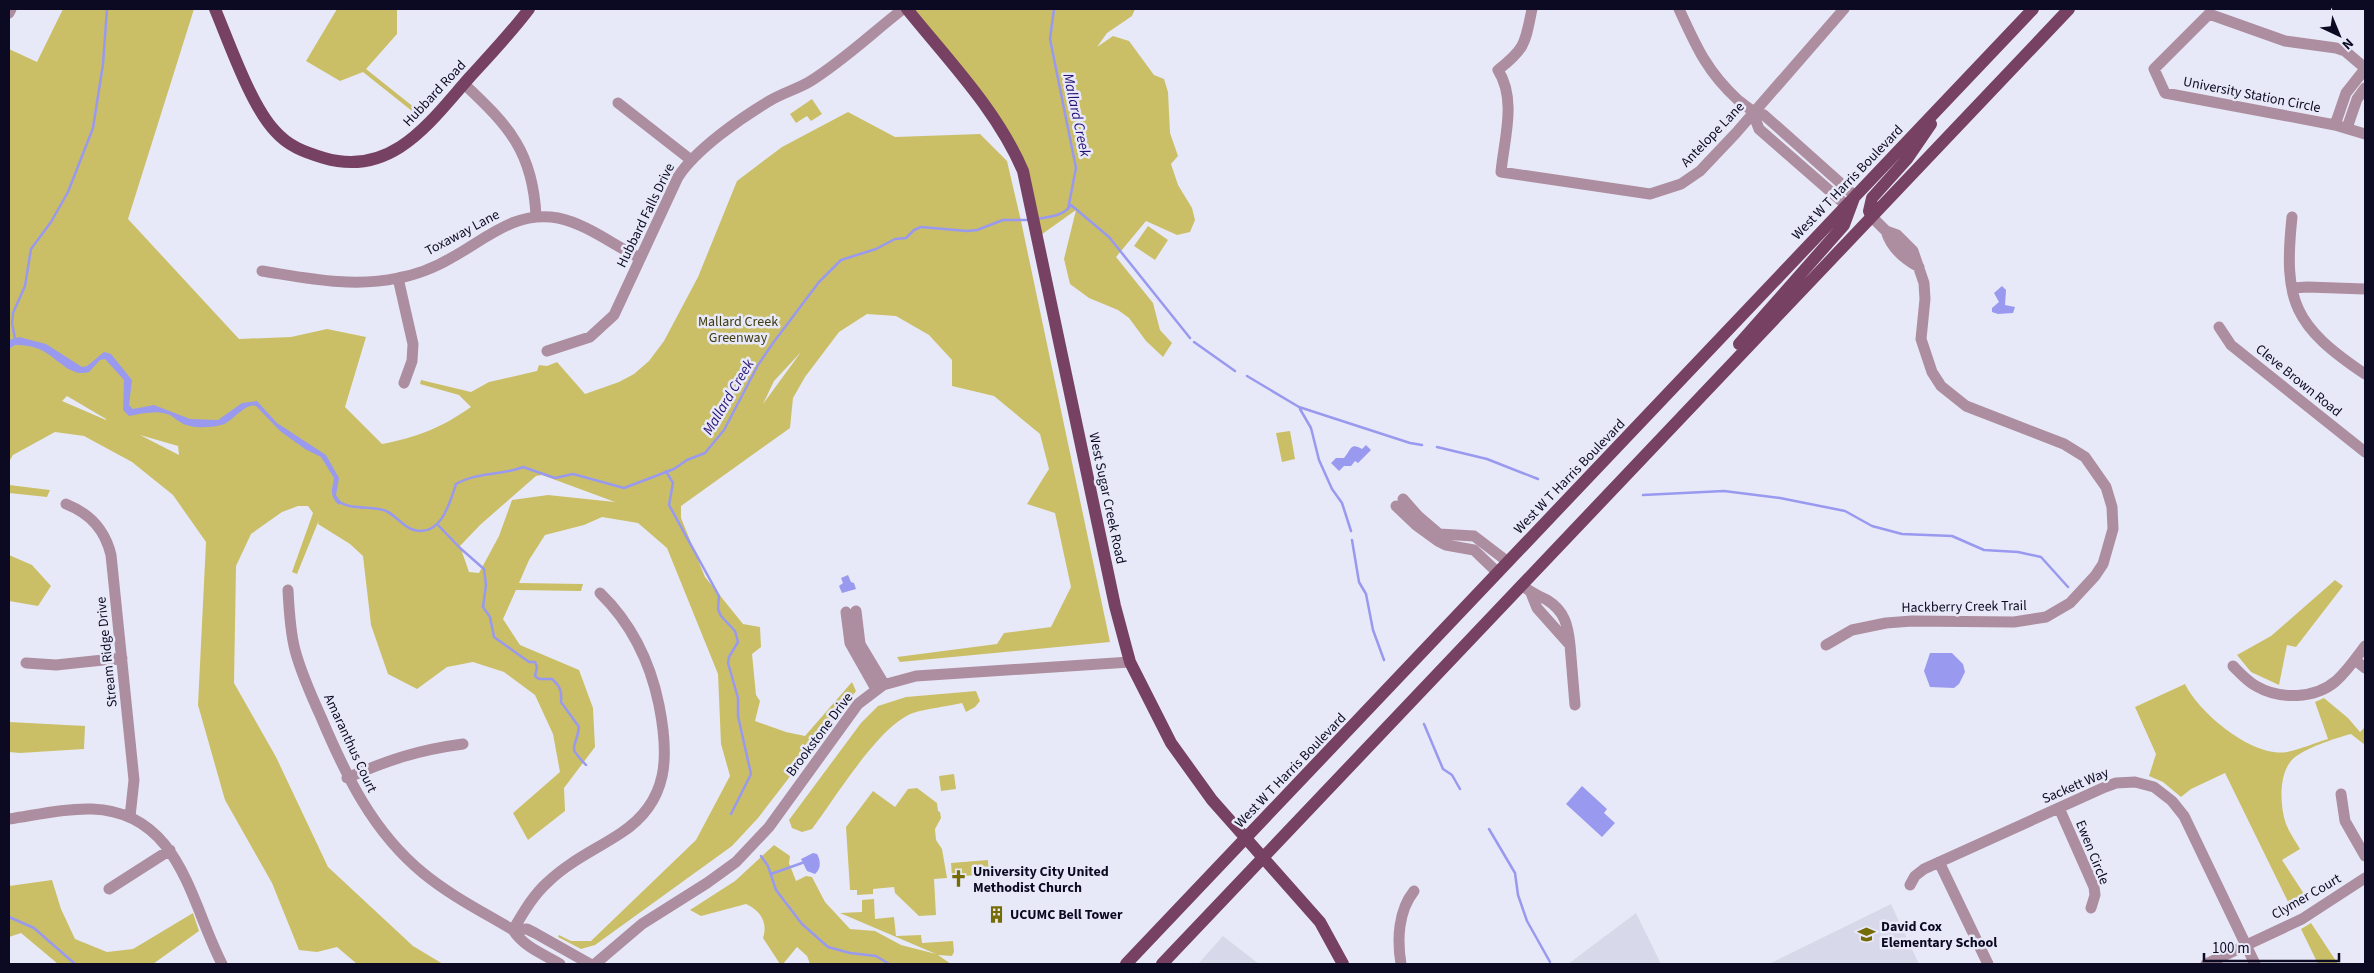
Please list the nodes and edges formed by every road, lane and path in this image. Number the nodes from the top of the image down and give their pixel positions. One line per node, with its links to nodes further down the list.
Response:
1 (11, 9): 11 (street)
2 (215, 9): 14 (main road, Hubbard Road)
3 (529, 9): 14 (main road, Hubbard Road)
4 (903, 9): 22 (street, Hubbard Falls Drive)
5 (907, 9): 49 (main road, West Sugar Creek Road)
6 (1532, 9): 18 (street, Antelope Lane)
7 (1678, 9): 18 (street)
8 (1844, 9): 18 (street, Antelope Lane)
9 (2033, 9): 17 (main road, West W T Harris Boulevard)
10 (2069, 9): 12 (main road)
11 (9, 13)
12 (2056, 14): 25 (main road)
13 (2365, 68): 19 (street); 19 (street, University Station Circle)
14 (464, 84): 24 (street)
15 (2365, 88): 20 (street)
16 (618, 103): 22 (street)
17 (1942, 105): 23 (main road, West W T Harris Boulevard); 25 (main road)
18 (1754, 113): 23 (street)
19 (2335, 126): 20 (street, University Station Circle)
20 (2348, 128): 21 (street, University Station Circle)
21 (2365, 134)
22 (691, 160): 27 (street, Hubbard Falls Drive)
23 (1850, 201): 36 (main road); 39 (main road, West W T Harris Boulevard)
24 (536, 216): 27 (street, Toxaway Lane); 29 (street, Toxaway Lane)
25 (1871, 216): 36 (main road); 45 (street, Hackberry Creek Trail)
26 (2292, 217): 30 (street)
27 (640, 258): 33 (street, Hubbard Falls Drive)
28 (262, 271): 29 (street, Toxaway Lane)
29 (398, 278): 35 (street)
30 (2292, 288): 31 (street); 34 (street)
31 (2365, 289)
32 (2219, 327): 37 (street, Cleve Brown Road)
33 (547, 351)
34 (2365, 374)
35 (404, 383)
36 (1706, 391): 41 (main road)
37 (2365, 452)
38 (66, 504): 47 (street, Stream Ridge Drive)
39 (1508, 562): 40 (main road, West W T Harris Boulevard); 40 (street)
40 (1498, 573): 61 (main road, West W T Harris Boulevard)
41 (1526, 589): 54 (street); 63 (main road)
42 (288, 590): 56 (street, Amaranthus Court)
43 (600, 593): 71 (street)
44 (851, 611): 53 (street)
45 (1826, 645)
46 (2365, 646): 48 (street)
47 (122, 658): 50 (street); 59 (street, Stream Ridge Drive)
48 (2355, 660): 51 (street); 52 (street)
49 (1130, 662): 53 (street, Brookstone Drive); 61 (main road, West Sugar Creek Road)
50 (26, 663)
51 (2233, 666)
52 (2365, 668)
53 (880, 687): 76 (street, Brookstone Drive)
54 (1575, 705)
55 (463, 744): 56 (street)
56 (347, 778): 71 (street, Amaranthus Court)
57 (2341, 794): 64 (street)
58 (2059, 808): 65 (street, Sackett Way); 70 (street, Ewen Circle); 72 (street, Sackett Way)
59 (130, 817): 60 (street); 62 (street)
60 (9, 819)
61 (1246, 837): 63 (main road, West Sugar Creek Road); 77 (main road, West W T Harris Boulevard)
62 (170, 850): 68 (street); 73 (street)
63 (1264, 856): 78 (main road); 79 (main road, West Sugar Creek Road)
64 (2365, 856)
65 (1938, 862): 67 (street, Sackett Way); 81 (street)
66 (2365, 878): 72 (street, Clymer Court)
67 (1910, 885)
68 (109, 889)
69 (1414, 891): 80 (street)
70 (2091, 908)
71 (513, 930): 74 (street, Amaranthus Court); 75 (street, Amaranthus Court)
72 (2246, 945): 82 (street, Clymer Court); 83 (street, Sackett Way)
73 (222, 964)
74 (560, 964)
75 (590, 964)
76 (595, 964)
77 (1126, 964)
78 (1162, 964)
79 (1343, 964)
80 (1401, 964)
81 (1988, 964)
82 (2206, 964)
83 (2255, 964)

